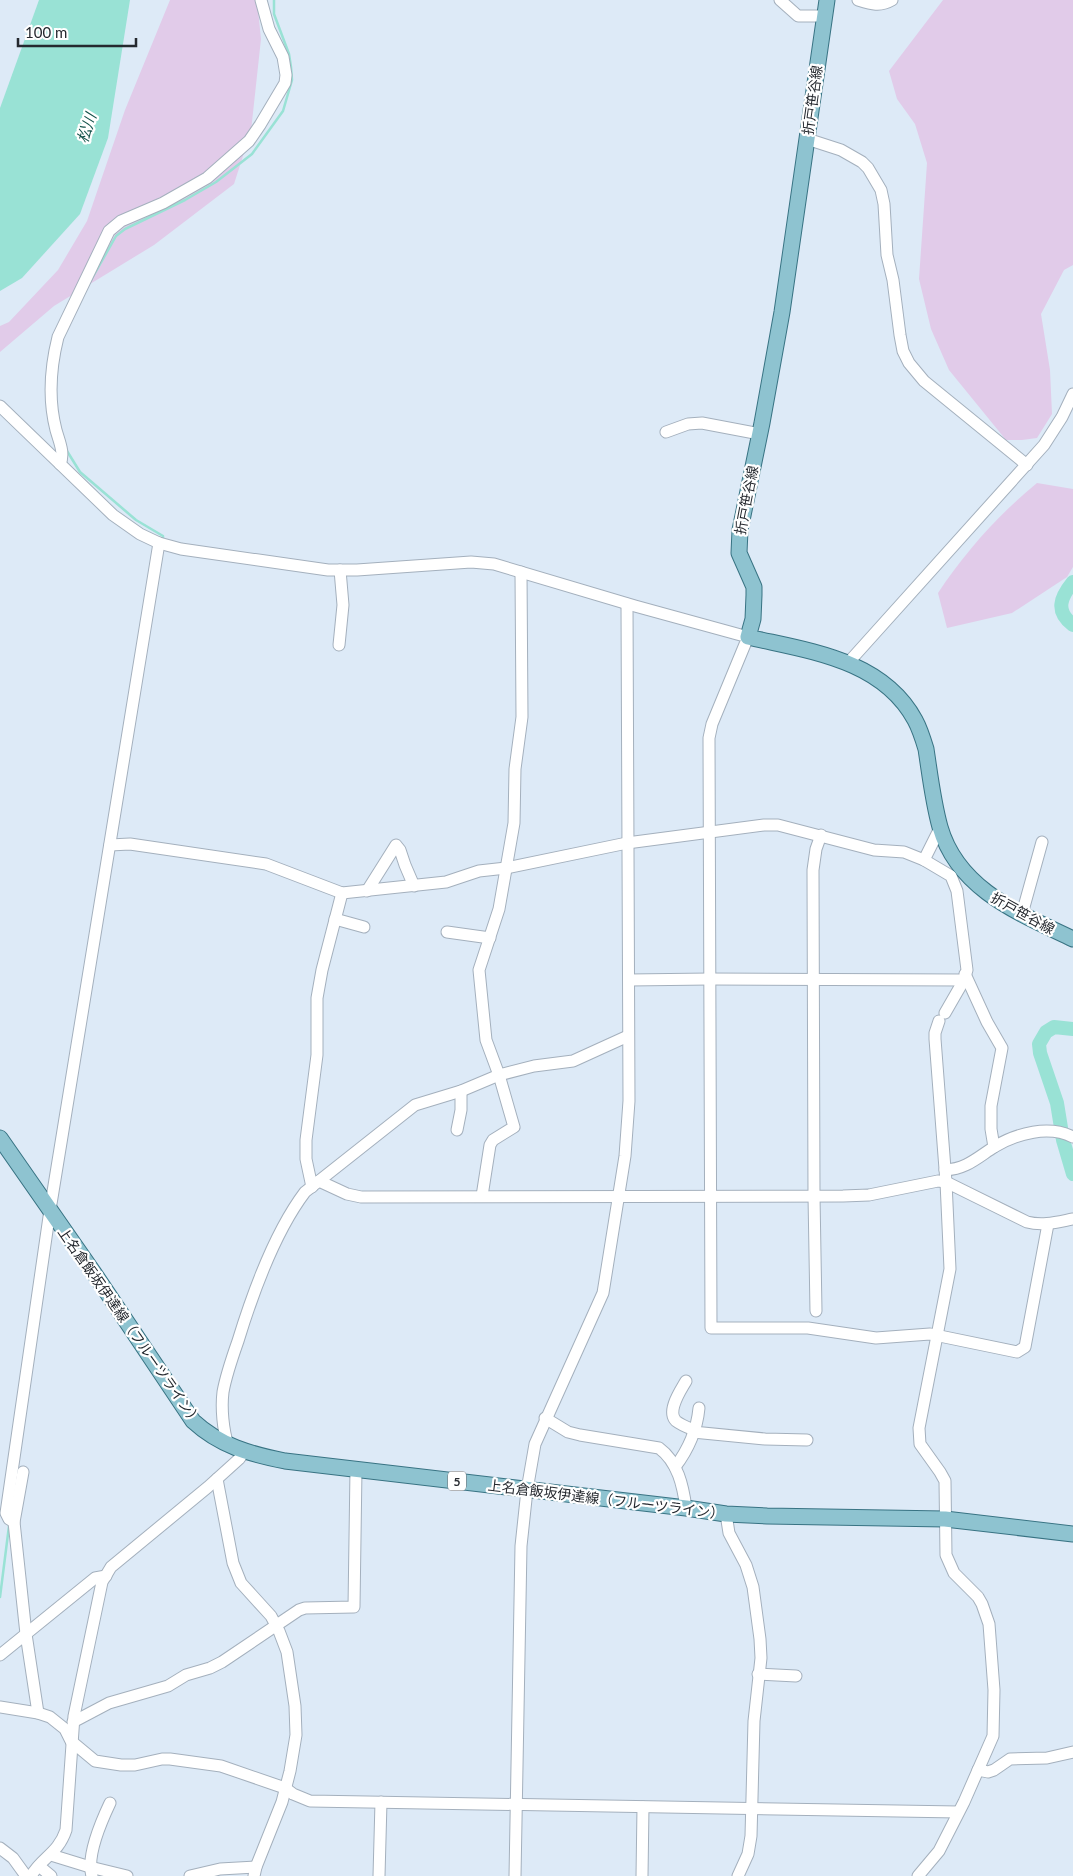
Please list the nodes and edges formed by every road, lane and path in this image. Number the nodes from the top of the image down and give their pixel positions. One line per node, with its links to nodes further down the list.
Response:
1 (261, 0): 12 (street)
2 (780, 0): 6 (street)
3 (829, 0): 6 (main road, 折戸笹谷線)
4 (858, 0): 5 (street)
5 (892, 0)
6 (824, 16): 7 (main road, 折戸笹谷線)
7 (807, 139): 11 (main road, 折戸笹谷線); 13 (street)
8 (1073, 394): 13 (street)
9 (0, 406): 12 (street)
10 (666, 432): 11 (street)
11 (760, 434): 18 (main road, 折戸笹谷線)
12 (60, 464): 14 (street)
13 (1027, 465): 20 (street)
14 (159, 543): 15 (street); 26 (street)
15 (340, 570): 16 (street); 19 (street)
16 (521, 572): 17 (street); 28 (street)
17 (627, 604): 18 (street); 25 (street)
18 (748, 638): 20 (main road, 折戸笹谷線); 22 (street)
19 (339, 645)
20 (848, 662): 21 (main road, 折戸笹谷線)
21 (940, 828): 27 (street); 29 (main road, 折戸笹谷線)
22 (710, 832): 23 (street); 25 (street); 40 (street)
23 (821, 835): 27 (street); 41 (street)
24 (1042, 842): 33 (street)
25 (627, 844): 28 (street); 42 (street)
26 (110, 845): 32 (street); 57 (street)
27 (924, 860): 29 (street)
28 (506, 868): 30 (street); 37 (street)
29 (958, 874): 33 (main road, 折戸笹谷線); 39 (street)
30 (414, 886): 31 (street); 31 (street)
31 (367, 891): 32 (street)
32 (342, 893): 34 (street)
33 (1022, 914): 38 (main road, 折戸笹谷線)
34 (335, 919): 35 (street); 52 (street)
35 (364, 927)
36 (447, 932): 37 (street)
37 (490, 938): 44 (street)
38 (1073, 939)
39 (964, 977): 41 (street); 49 (street); 50 (street)
40 (710, 978): 41 (street); 42 (street); 55 (street)
41 (813, 979): 56 (street)
42 (629, 980): 43 (street)
43 (628, 1036): 44 (street); 54 (street)
44 (499, 1075): 45 (street); 53 (street)
45 (461, 1091): 46 (street); 52 (street)
46 (457, 1130)
47 (1065, 1134): 49 (street)
48 (0, 1138): 57 (main road, 上名倉飯坂伊達線（フルーツライン） / 5)
49 (994, 1147): 50 (street)
50 (945, 1170): 51 (street)
51 (946, 1182): 56 (street); 59 (street); 61 (street)
52 (316, 1184): 53 (street); 67 (street)
53 (482, 1196): 54 (street)
54 (619, 1196): 55 (street); 64 (street)
55 (710, 1196): 56 (street); 61 (street)
56 (814, 1196): 60 (street)
57 (50, 1210): 67 (main road, 上名倉飯坂伊達線（フルーツライン） / 5); 77 (street)
58 (1073, 1219): 59 (street)
59 (1048, 1224): 61 (street)
60 (816, 1311)
61 (938, 1335): 76 (street)
62 (686, 1381): 65 (street)
63 (699, 1408): 65 (street)
64 (545, 1418): 69 (street); 73 (street)
65 (694, 1431): 66 (street); 69 (street)
66 (807, 1440)
67 (228, 1445): 68 (main road, 上名倉飯坂伊達線（フルーツライン） / 5)
68 (244, 1452): 70 (main road, 上名倉飯坂伊達線（フルーツライン） / 5); 72 (street)
69 (675, 1467): 74 (street)
70 (356, 1469): 73 (main road, 上名倉飯坂伊達線（フルーツライン） / 5); 80 (street)
71 (23, 1472): 77 (street)
72 (217, 1479): 79 (street); 80 (street)
73 (527, 1490): 74 (main road, 上名倉飯坂伊達線（フルーツライン） / 5); 94 (street)
74 (686, 1508): 75 (main road, 上名倉飯坂伊達線（フルーツライン） / 5)
75 (726, 1514): 76 (main road, 上名倉飯坂伊達線（フルーツライン） / 5); 83 (street)
76 (945, 1519): 78 (main road, 上名倉飯坂伊達線（フルーツライン） / 5); 90 (street)
77 (14, 1522): 81 (street)
78 (1073, 1534)
79 (106, 1576): 81 (street); 87 (street)
80 (277, 1626): 87 (street); 91 (street)
81 (26, 1634): 82 (street); 86 (street)
82 (0, 1654)
83 (758, 1674): 84 (street); 96 (street)
84 (796, 1676)
85 (0, 1707): 86 (street)
86 (38, 1713): 88 (street)
87 (73, 1722): 88 (street)
88 (71, 1741): 91 (street); 99 (street)
89 (1073, 1752): 90 (street)
90 (978, 1770): 97 (street)
91 (285, 1788): 92 (street); 102 (street)
92 (381, 1802): 94 (street); 108 (street)
93 (110, 1804): 101 (street)
94 (517, 1804): 95 (street); 109 (street)
95 (643, 1806): 96 (street); 110 (street)
96 (752, 1809): 97 (street); 111 (street)
97 (958, 1812): 112 (street)
98 (0, 1848): 103 (street)
99 (50, 1855): 100 (street); 101 (street)
100 (39, 1866): 104 (street); 105 (street)
101 (91, 1872): 106 (street)
102 (255, 1872): 107 (street)
103 (26, 1876)
104 (31, 1876)
105 (52, 1876)
106 (127, 1876)
107 (190, 1876)
108 (379, 1876)
109 (515, 1876)
110 (642, 1876)
111 (738, 1876)
112 (918, 1876)

